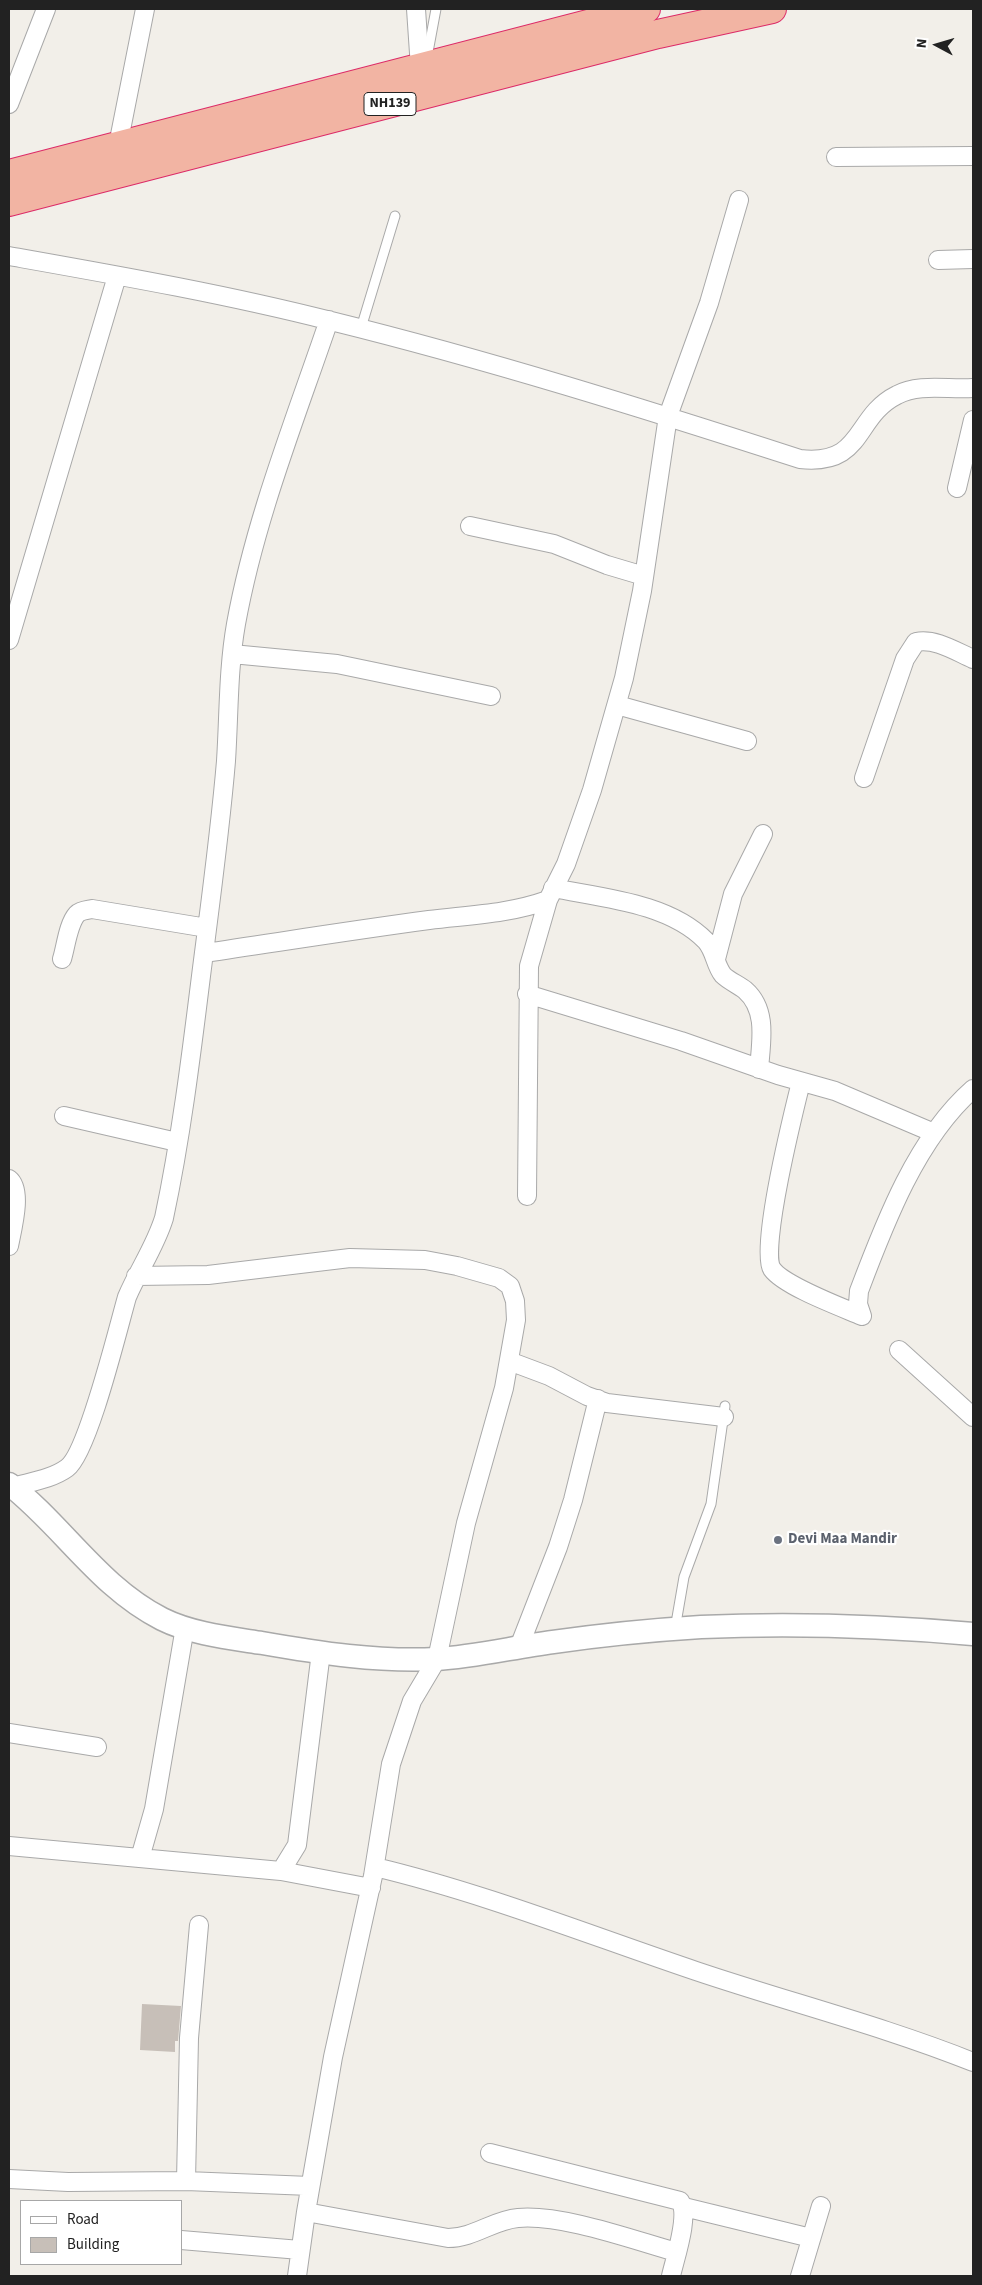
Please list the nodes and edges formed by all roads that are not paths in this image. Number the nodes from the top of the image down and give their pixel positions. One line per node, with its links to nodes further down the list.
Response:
1 (46, 9): 9 (street)
2 (145, 9): 10 (street)
3 (416, 9): 7 (street)
4 (436, 9): 7 (lane)
5 (646, 9): 7 (highway, NH139)
6 (772, 9): 8 (highway, NH139)
7 (423, 67): 8 (street); 10 (highway, NH139)
8 (433, 93): 15 (highway, NH139)
9 (9, 104)
10 (118, 146): 13 (highway, NH139)
11 (973, 156): 12 (street)
12 (836, 157)
13 (9, 174)
14 (739, 200): 24 (street)
15 (9, 202)
16 (395, 216): 22 (lane)
17 (9, 256): 20 (street)
18 (973, 259): 19 (street)
19 (938, 260)
20 (117, 276): 21 (street); 29 (street)
21 (329, 320): 22 (street); 30 (street)
22 (360, 328): 24 (street)
23 (973, 388): 24 (street)
24 (668, 416): 28 (street)
25 (973, 420): 26 (street)
26 (957, 488)
27 (470, 526): 28 (street)
28 (644, 576): 33 (street)
29 (9, 640)
30 (232, 654): 32 (street); 38 (street)
31 (973, 659): 35 (street)
32 (491, 696)
33 (617, 705): 34 (street); 37 (street)
34 (747, 741)
35 (864, 778)
36 (763, 834): 41 (street)
37 (551, 894): 39 (street); 41 (street); 42 (street)
38 (207, 928): 39 (street); 40 (street)
39 (204, 953): 48 (street)
40 (62, 959)
41 (716, 959): 43 (street)
42 (527, 994): 43 (street); 50 (street)
43 (759, 1069): 44 (street)
44 (801, 1082): 47 (street); 47 (street)
45 (973, 1089): 47 (street)
46 (64, 1116): 48 (street)
47 (934, 1133)
48 (177, 1142): 52 (street)
49 (9, 1179): 51 (street)
50 (527, 1196)
51 (9, 1246)
52 (136, 1276): 54 (street); 58 (street)
53 (899, 1350): 57 (street)
54 (509, 1361): 55 (street); 64 (street)
55 (598, 1399): 56 (street); 62 (street)
56 (724, 1411): 60 (lane)
57 (973, 1417)
58 (11, 1485): 59 (street)
59 (185, 1627): 63 (street); 68 (street)
60 (675, 1629): 61 (street); 62 (street)
61 (973, 1634)
62 (519, 1647): 64 (street)
63 (321, 1652): 64 (street); 70 (street)
64 (437, 1659): 69 (street)
65 (9, 1733): 66 (street)
66 (97, 1747)
67 (9, 1846): 68 (street)
68 (140, 1858): 70 (street)
69 (374, 1868): 71 (street); 73 (street)
70 (281, 1872): 71 (street)
71 (371, 1888): 77 (street)
72 (199, 1925): 76 (street)
73 (973, 2062)
74 (490, 2152): 79 (street)
75 (9, 2179): 76 (street)
76 (186, 2181): 77 (street)
77 (310, 2186): 80 (street)
78 (821, 2206): 81 (street)
79 (684, 2207): 81 (street); 84 (street)
80 (306, 2212): 83 (street); 84 (street)
81 (811, 2238): 87 (street)
82 (182, 2240): 83 (street)
83 (300, 2250): 85 (street)
84 (676, 2252): 86 (street)
85 (297, 2276)
86 (671, 2276)
87 (800, 2276)

